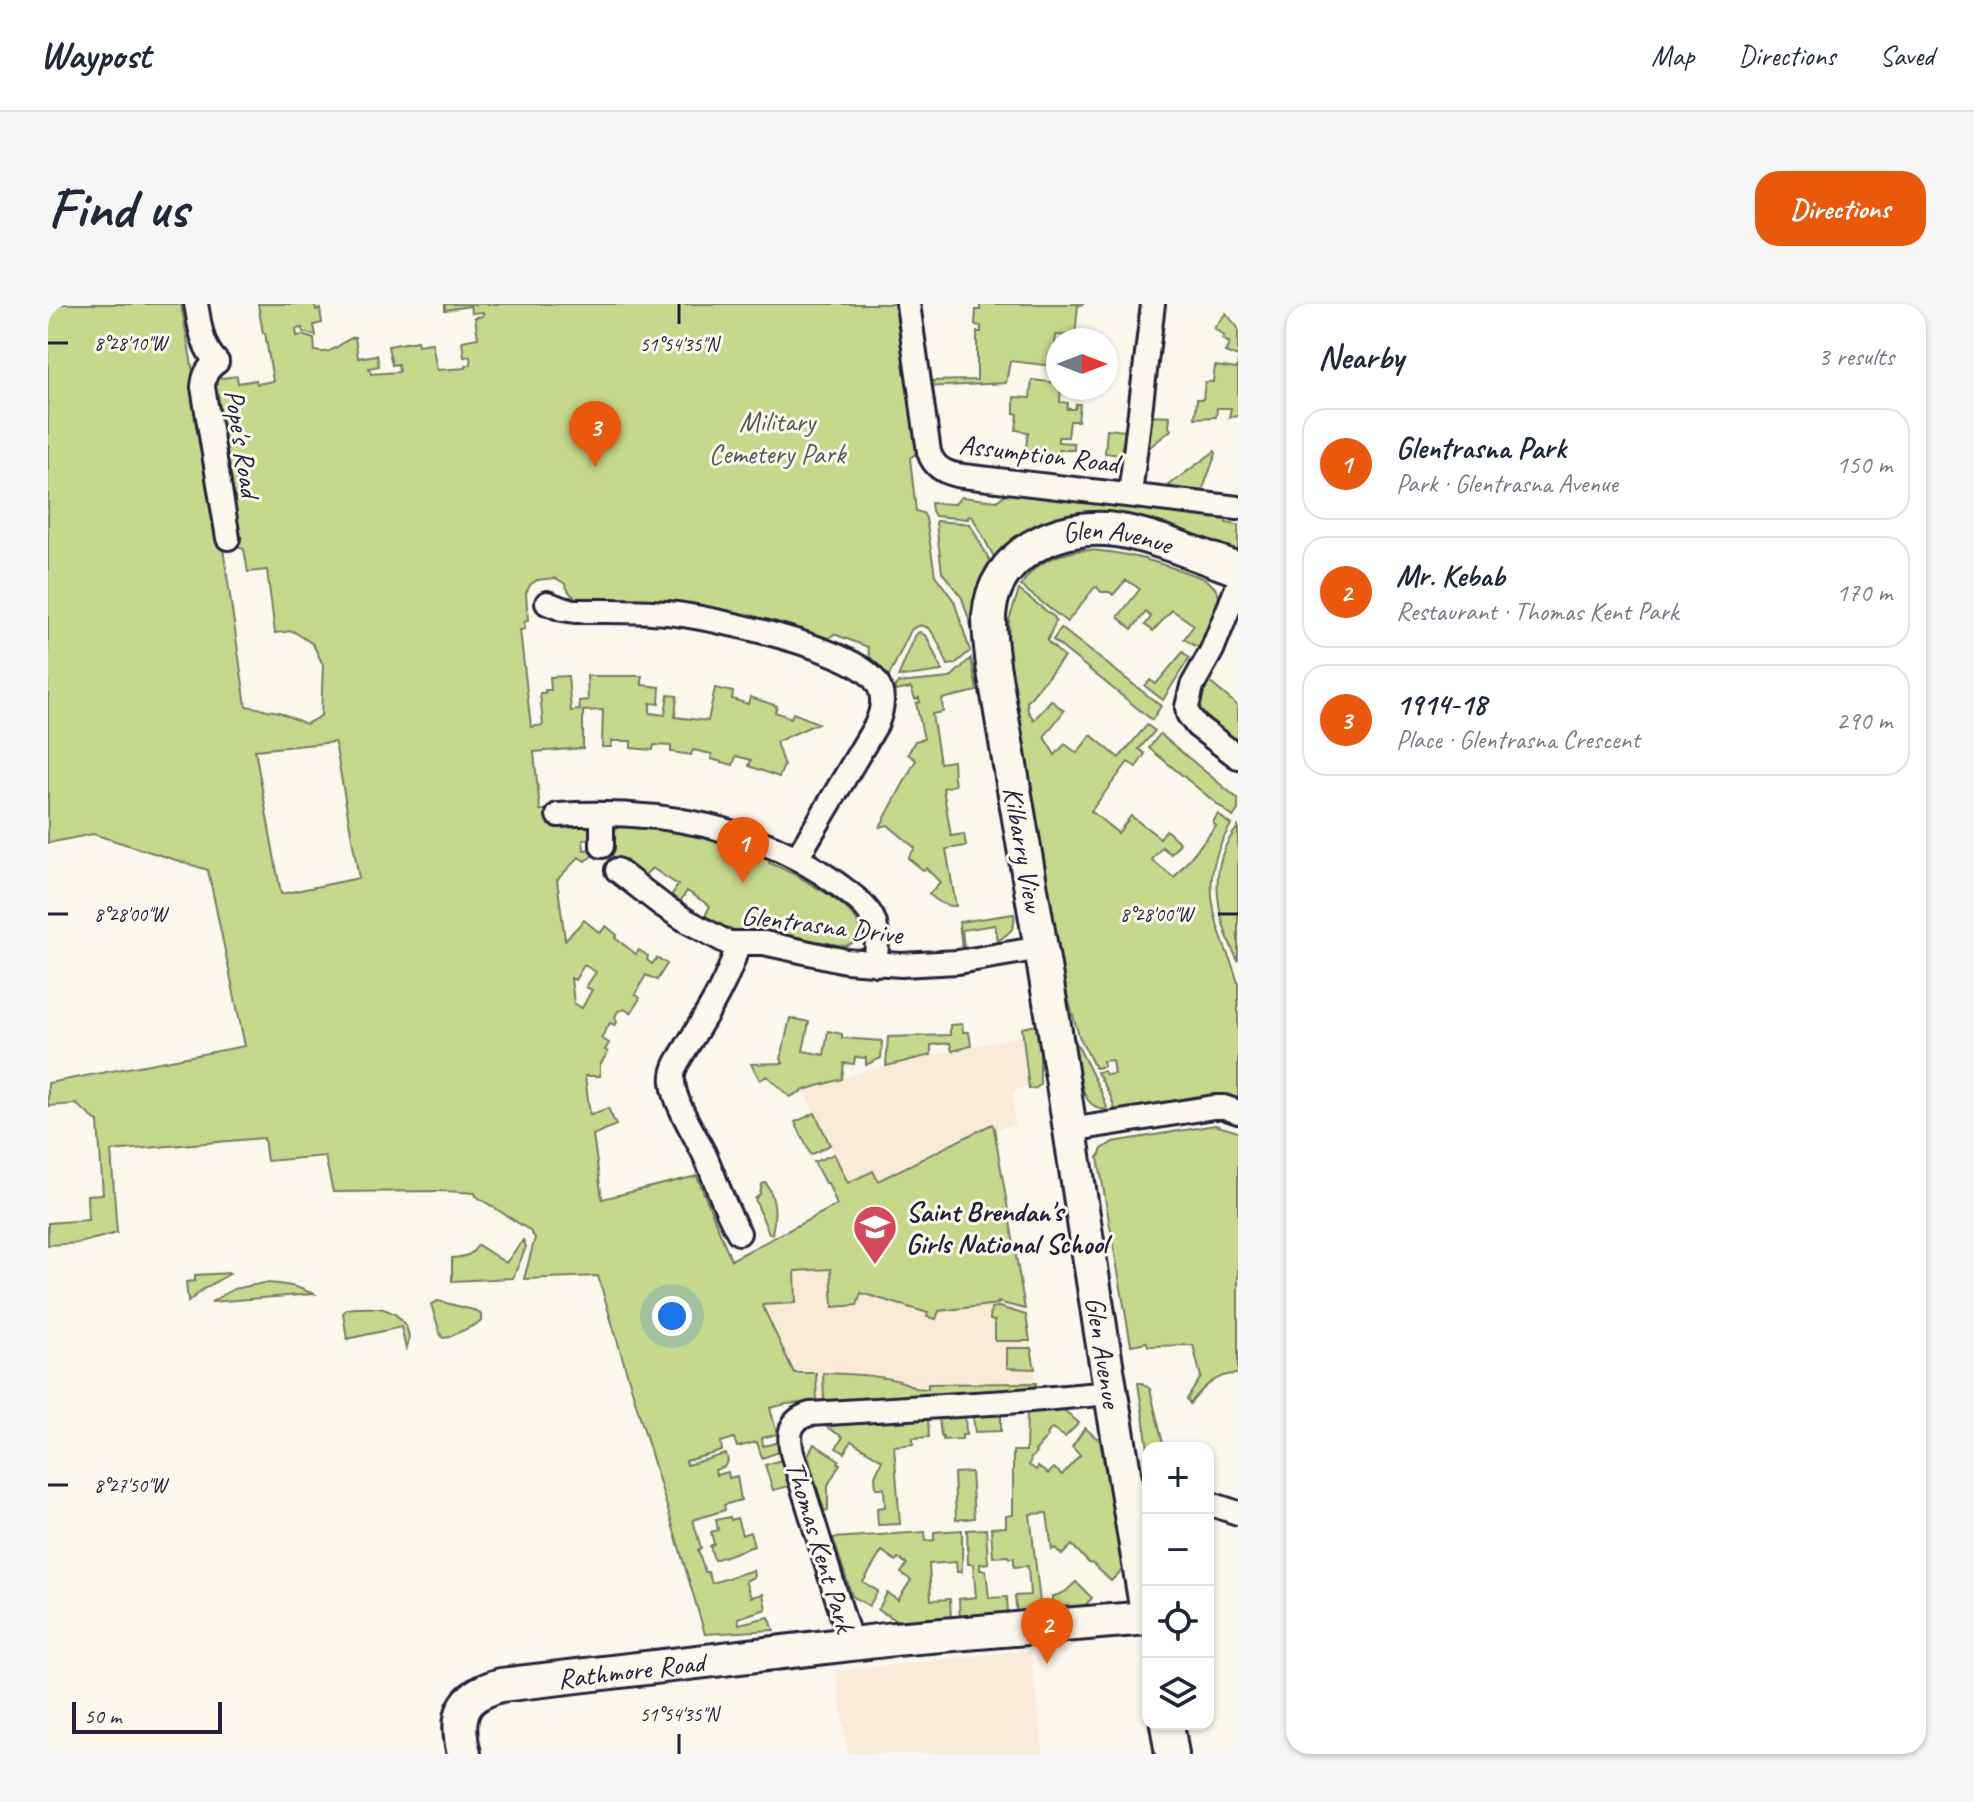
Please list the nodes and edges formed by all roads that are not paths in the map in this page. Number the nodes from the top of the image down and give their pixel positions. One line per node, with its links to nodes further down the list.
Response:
1 (196, 304): 6 (street, Pope's Road)
2 (908, 304): 4 (street, Assumption Road)
3 (1153, 304): 4 (street)
4 (1130, 495): 5 (street, Assumption Road)
5 (1238, 508)
6 (228, 538)
7 (1238, 569): 8 (street, Glen Avenue)
8 (1004, 571): 18 (street, Kilbarry View)
9 (1238, 585): 11 (street)
10 (547, 603): 15 (street)
11 (1238, 757)
12 (602, 814): 13 (street); 14 (street); 15 (street)
13 (558, 815)
14 (602, 846)
15 (797, 858): 19 (street)
16 (617, 870): 17 (street, Glentrasna Drive)
17 (738, 944): 19 (street, Glentrasna Drive); 22 (street)
18 (1041, 948): 19 (street, Glentrasna Drive); 21 (street, Kilbarry View)
19 (876, 964)
20 (1238, 1112): 21 (street)
21 (1070, 1130): 23 (street, Glen Avenue)
22 (739, 1233)
23 (1111, 1393): 26 (street, Glen Avenue); 28 (street, Thomas Kent Park)
24 (1214, 1505): 25 (street)
25 (1238, 1513)
26 (1142, 1586)
27 (1142, 1619): 28 (street, Thomas Kent Park)
28 (851, 1643): 30 (street, Rathmore Road)
29 (1168, 1730): 31 (street)
30 (464, 1754)
31 (1172, 1754)

